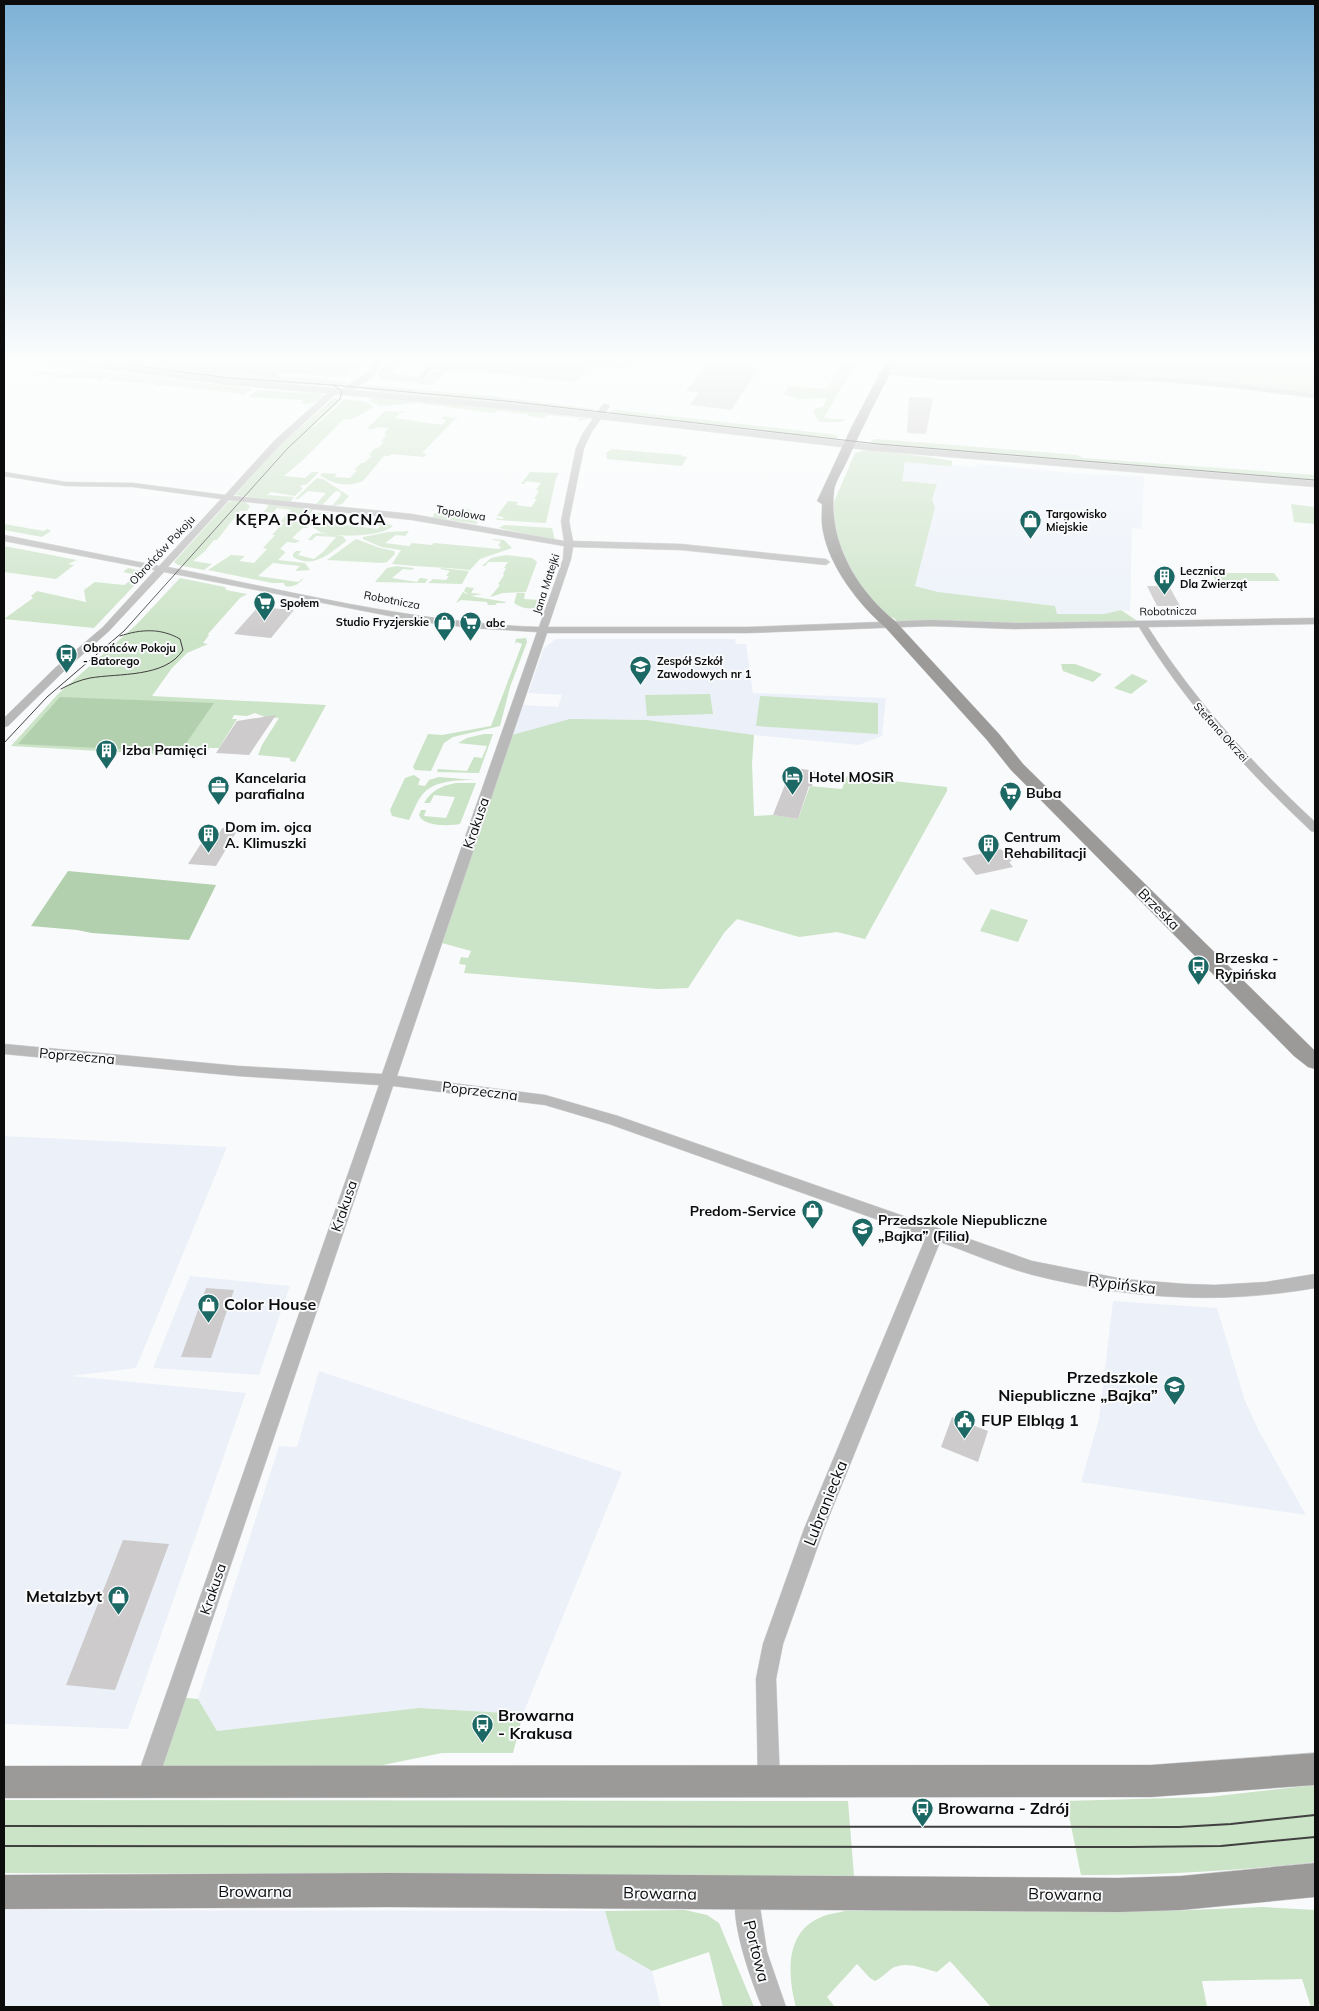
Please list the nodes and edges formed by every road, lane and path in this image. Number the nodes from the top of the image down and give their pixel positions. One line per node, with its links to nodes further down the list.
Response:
1 (267, 454): 8 (street, Obrońców Pokoju)
2 (579, 454): 10 (street, Jana Matejki)
3 (844, 454): 7 (main road)
4 (954, 454): 6 (street)
5 (4, 474): 8 (street, Topolowa)
6 (1315, 484)
7 (828, 489): 11 (main road); 17 (main road)
8 (228, 497): 10 (street, Topolowa); 12 (street, Obrońców Pokoju)
9 (4, 538): 12 (street, Robotnicza)
10 (568, 544): 11 (street, Topolowa); 18 (street, Jana Matejki)
11 (826, 562): 13 (main road)
12 (164, 568): 18 (street, Robotnicza); 19 (street, Obrońców Pokoju)
13 (834, 577)
14 (844, 592): 17 (main road)
15 (1315, 621): 16 (street, Robotnicza)
16 (1142, 624): 17 (street, Robotnicza); 20 (street, Stefana Okrzei)
17 (884, 627): 18 (street, Robotnicza); 22 (main road, Brzeska)
18 (542, 629): 24 (street, Krakusa)
19 (4, 724)
20 (1315, 828)
21 (4, 1049): 24 (street, Poprzeczna)
22 (1308, 1056): 23 (main road, Brzeska)
23 (1315, 1068)
24 (387, 1080): 25 (street, Poprzeczna); 29 (street, Krakusa)
25 (935, 1235): 26 (street, Rypińska); 30 (street, Lubraniecka)
26 (1315, 1281)
27 (1315, 1769): 30 (main road)
28 (4, 1782): 29 (main road)
29 (146, 1783): 30 (main road)
30 (769, 1783)
31 (1315, 1880): 33 (main road, Browarna)
32 (4, 1892): 33 (main road, Browarna)
33 (746, 1894): 34 (street, Portowa)
34 (774, 2007)

